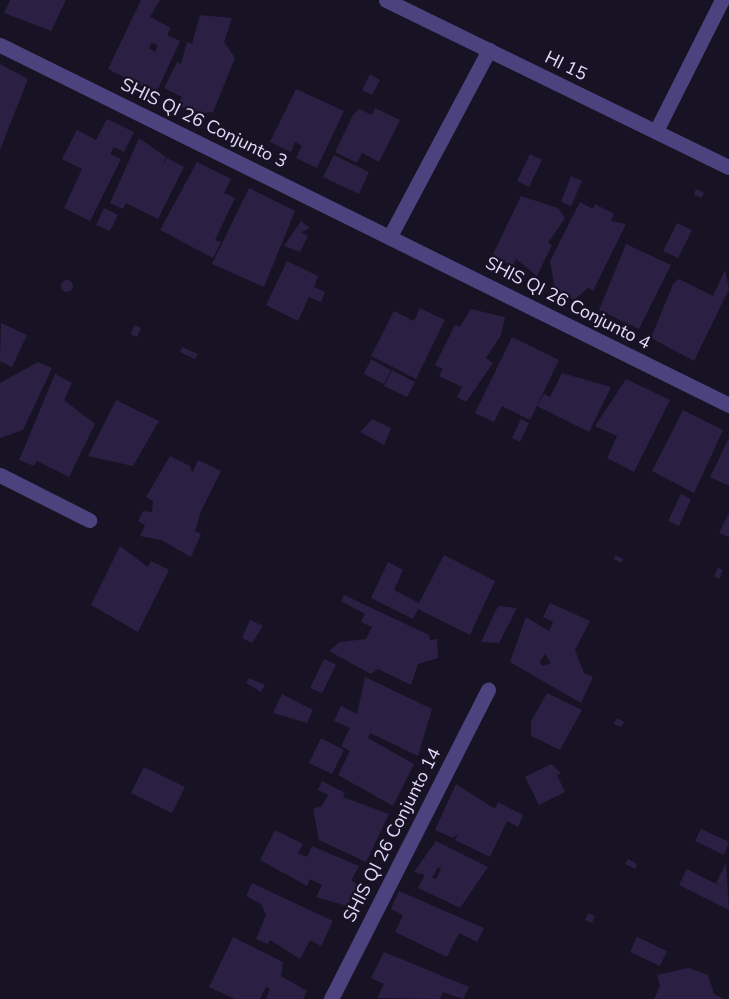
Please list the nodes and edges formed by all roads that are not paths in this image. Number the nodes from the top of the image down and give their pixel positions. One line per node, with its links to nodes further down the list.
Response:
1 (386, 0): 4 (street, HI 15)
2 (722, 0): 5 (street)
3 (0, 45): 7 (street, SHIS QI 26 Conjunto 3)
4 (489, 50): 5 (street, HI 15); 7 (street)
5 (656, 131): 6 (street, HI 15)
6 (729, 167)
7 (390, 236): 8 (street, SHIS QI 26 Conjunto 4)
8 (729, 405)
9 (0, 476): 10 (street)
10 (89, 520)
11 (488, 690): 12 (street, SHIS QI 26 Conjunto 14)
12 (331, 999)

